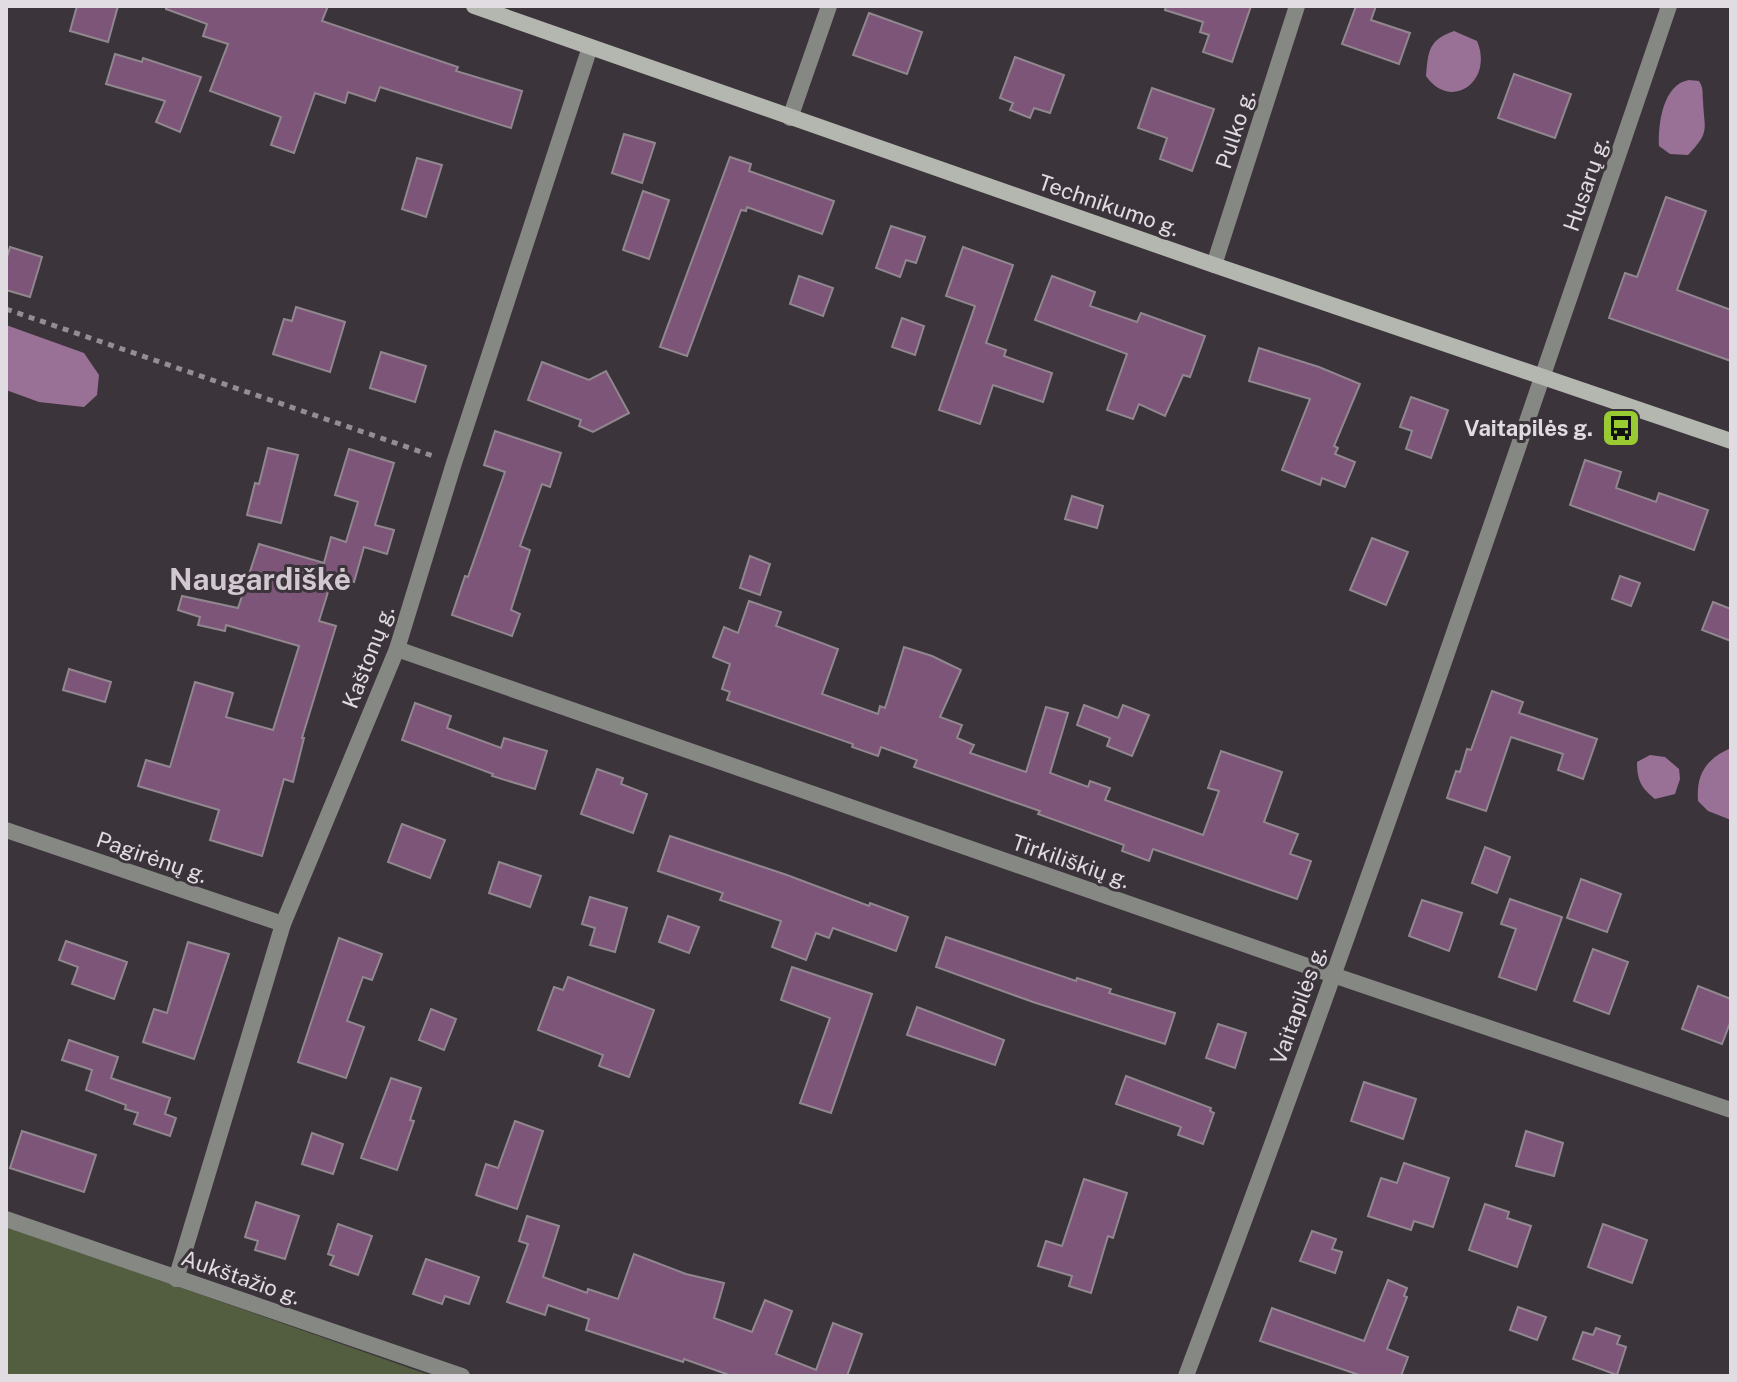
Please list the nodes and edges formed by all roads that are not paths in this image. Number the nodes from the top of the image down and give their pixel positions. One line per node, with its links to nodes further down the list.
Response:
1 (474, 6): 5 (street, Technikumo g.)
2 (829, 6): 6 (street)
3 (1297, 6): 7 (street, Pulko g.)
4 (1669, 6): 8 (street, Husarų g.)
5 (590, 47): 6 (street, Technikumo g.); 10 (street, Kaštonų g.)
6 (790, 118): 7 (street, Technikumo g.)
7 (1214, 265): 8 (street, Technikumo g.)
8 (1543, 376): 9 (street, Technikumo g.); 13 (street, Vaitapilės g.)
9 (1731, 441)
10 (397, 649): 12 (street, Kaštonų g.); 13 (street, Tirkiliškių g.)
11 (6, 830): 12 (street, Pagirėnų g.)
12 (283, 924): 16 (street, Kaštonų g.)
13 (1333, 975): 14 (street, Tirkiliškių g.); 17 (street, Vaitapilės g.)
14 (1731, 1110)
15 (6, 1219): 16 (street, Aukštažio g.)
16 (176, 1279): 18 (street, Aukštažio g.)
17 (1191, 1375)
18 (462, 1376)

